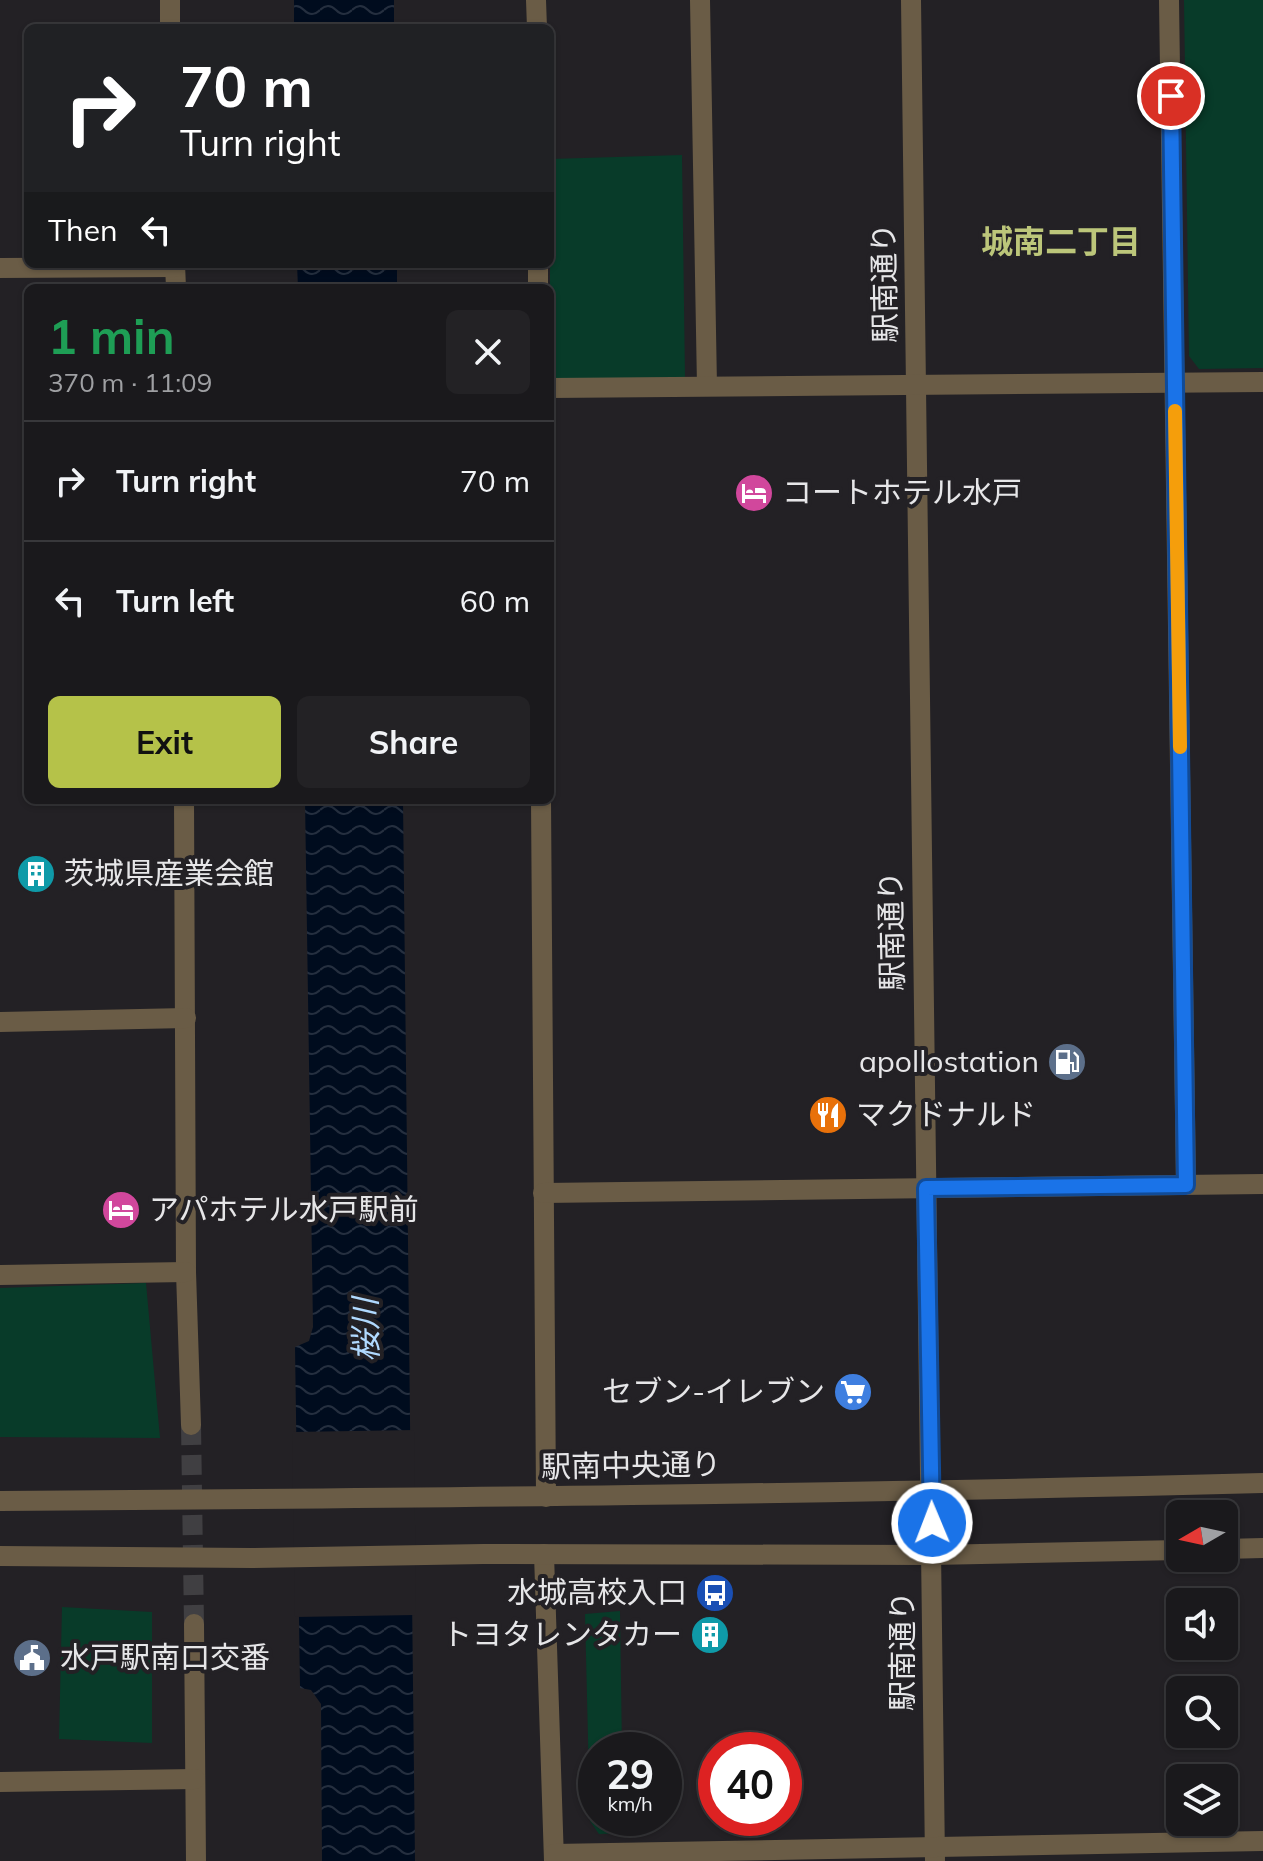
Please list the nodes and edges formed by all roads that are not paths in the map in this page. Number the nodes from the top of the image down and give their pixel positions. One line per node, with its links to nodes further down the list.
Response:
1 (170, 0): 6 (street)
2 (536, 0): 7 (street)
3 (700, 0): 13 (street)
4 (911, 0): 12 (street, 駅南通り)
5 (1169, 0): 11 (street)
6 (170, 24)
7 (537, 24)
8 (0, 268): 9 (street)
9 (175, 273)
10 (1263, 382): 11 (street)
11 (1175, 384): 12 (street); 20 (street)
12 (916, 385): 13 (street); 21 (street, 駅南通り)
13 (707, 386): 14 (street)
14 (554, 388)
15 (184, 804): 17 (street)
16 (541, 804): 22 (street)
17 (186, 1018): 18 (street); 23 (street)
18 (0, 1022)
19 (1263, 1184): 20 (street)
20 (1186, 1185): 21 (street)
21 (926, 1188): 22 (street); 27 (street, 駅南通り)
22 (543, 1193): 28 (street)
23 (186, 1272): 24 (street); 25 (street)
24 (0, 1275)
25 (191, 1425)
26 (1263, 1483): 27 (street, 駅南中央通り)
27 (931, 1492): 28 (street, 駅南中央通り); 34 (street, 駅南通り)
28 (546, 1497): 29 (street, 駅南中央通り)
29 (0, 1501)
30 (1263, 1548): 31 (street)
31 (1238, 1549)
32 (1166, 1550): 34 (street)
33 (544, 1554): 34 (street); 35 (street); 42 (street)
34 (932, 1555): 41 (street, 駅南通り)
35 (0, 1556)
36 (194, 1624): 37 (street)
37 (195, 1779): 38 (street); 43 (street)
38 (0, 1782)
39 (1263, 1841): 40 (street)
40 (1193, 1852): 41 (street)
41 (935, 1853): 42 (street)
42 (554, 1857)
43 (196, 1861)

